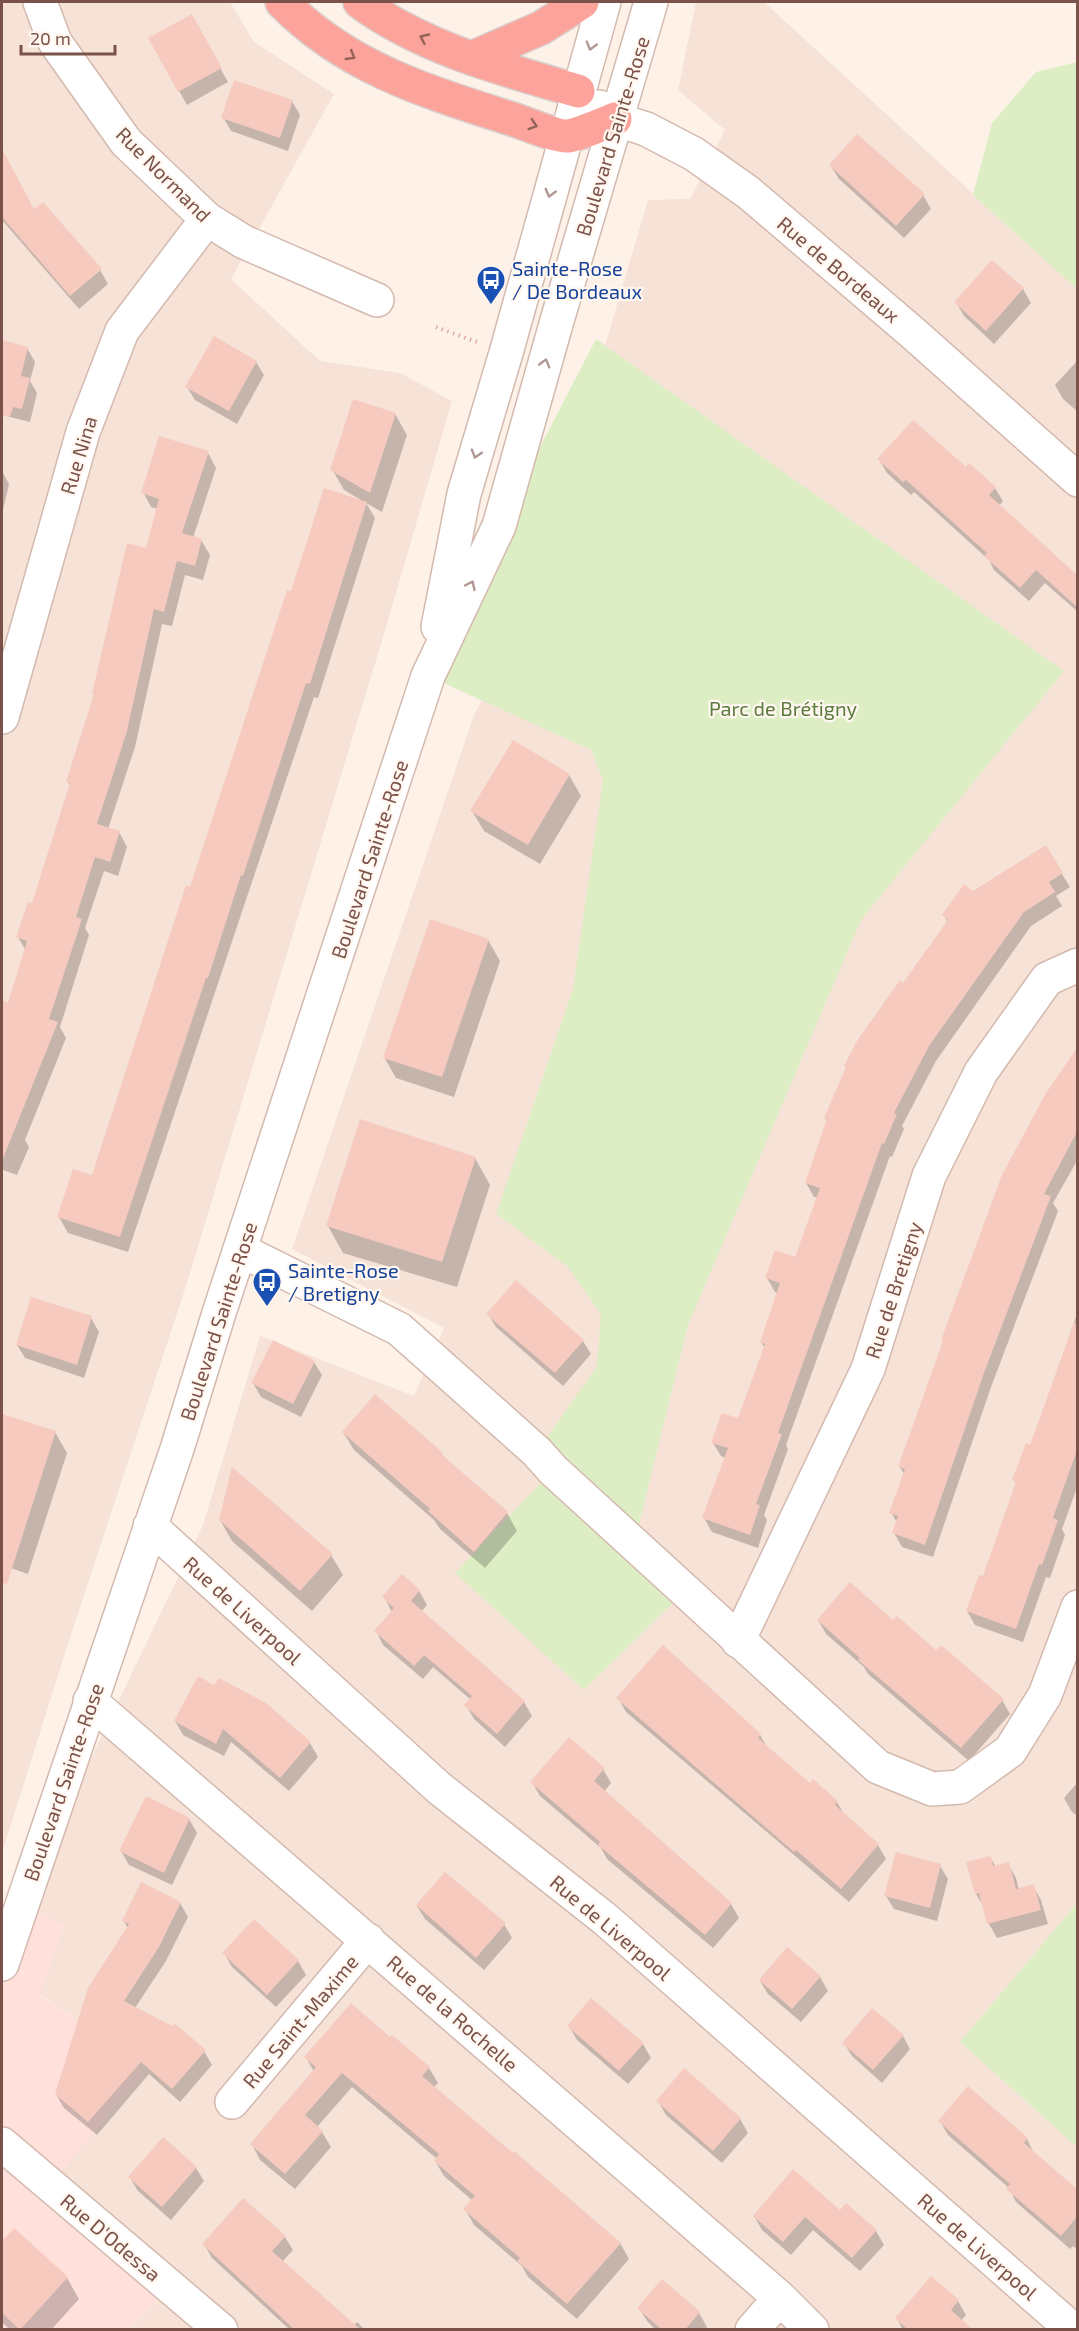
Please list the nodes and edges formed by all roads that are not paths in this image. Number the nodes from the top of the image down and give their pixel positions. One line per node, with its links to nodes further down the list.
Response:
1 (40, 2): 11 (street, Rue Normand)
2 (282, 2): 10 (highway, one-way to 10)
3 (360, 2): 7 (highway, one-way to 3)
4 (582, 2): 7 (highway)
5 (604, 2): 8 (street, Boulevard Sainte-Rose, one-way to 8)
6 (651, 2): 9 (street, Boulevard Sainte-Rose)
7 (472, 58): 8 (highway)
8 (578, 91): 9 (street, Rue de Bordeaux); 10 (street, Boulevard Sainte-Rose)
9 (615, 120): 10 (highway); 13 (street, Rue de Bordeaux); 14 (street, Boulevard Sainte-Rose, one-way to 9)
10 (566, 136): 14 (street, Boulevard Sainte-Rose, one-way to 14)
11 (207, 219): 12 (street, Rue Normand); 15 (street, Rue Nina)
12 (377, 300)
13 (1077, 480)
14 (428, 676): 17 (street, Boulevard Sainte-Rose)
15 (2, 717)
16 (1077, 965): 20 (street, Rue de Bretigny)
17 (240, 1250): 18 (street, Boulevard Sainte-Rose); 20 (street)
18 (150, 1526): 21 (street, Boulevard Sainte-Rose); 30 (street, Rue de Liverpool)
19 (1077, 1607): 20 (street)
20 (738, 1641)
21 (90, 1701): 22 (street, Rue de la Rochelle); 23 (street, Boulevard Sainte-Rose)
22 (368, 1940): 24 (street, Rue Saint-Maxime); 26 (street, Rue de la Rochelle)
23 (2, 1964)
24 (232, 2103)
25 (2, 2144): 27 (street, Rue D'Odessa)
26 (780, 2298): 28 (street); 29 (street, Rue de la Rochelle)
27 (221, 2330)
28 (752, 2330)
29 (812, 2330)
30 (1073, 2330)

